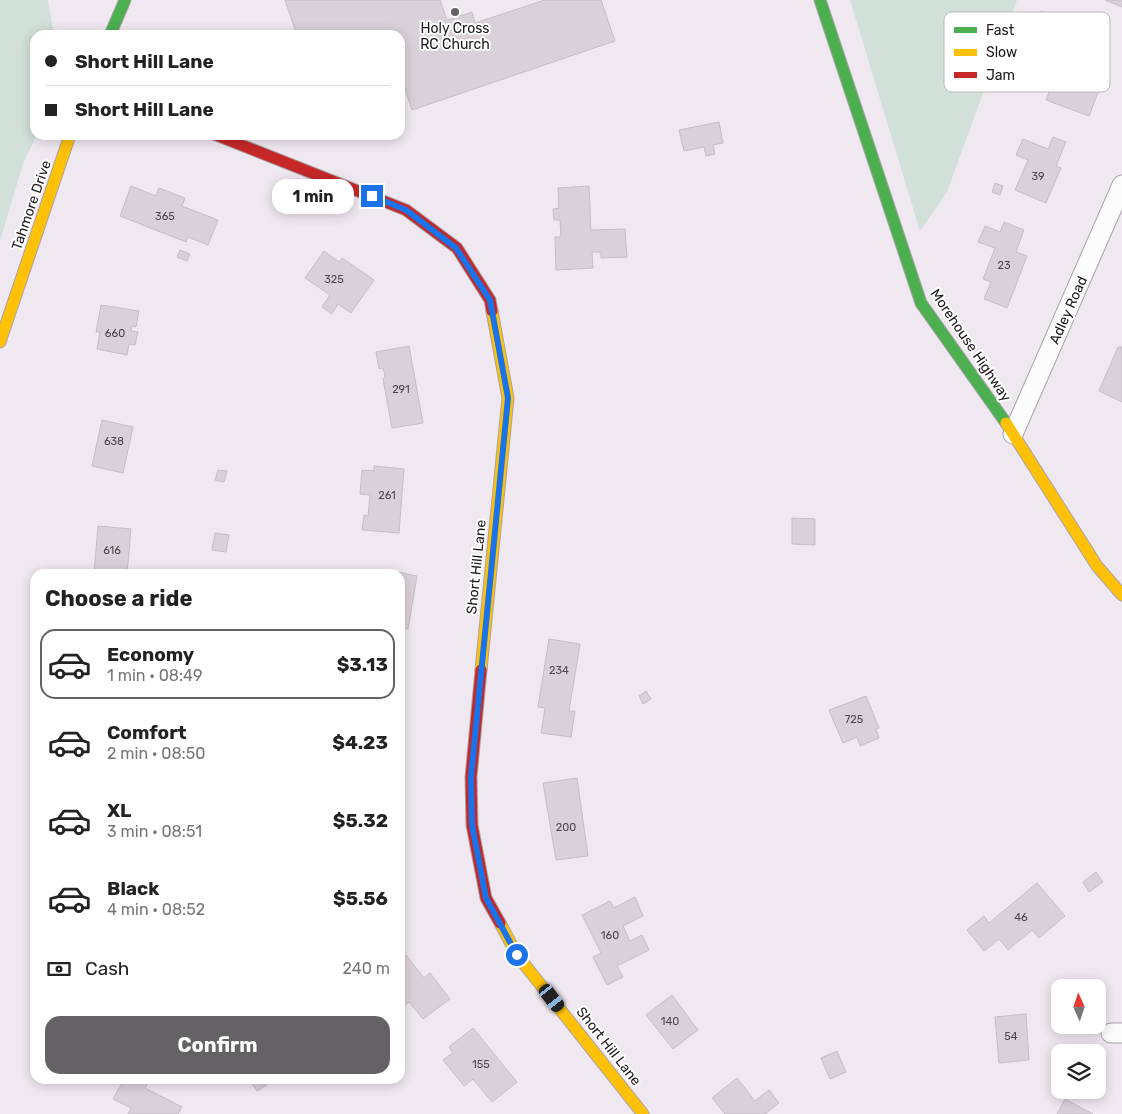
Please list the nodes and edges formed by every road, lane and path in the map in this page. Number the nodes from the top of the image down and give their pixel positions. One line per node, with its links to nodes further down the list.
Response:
1 (125, 0): 3 (street)
2 (820, 0): 8 (street, Morehouse Highway)
3 (112, 30)
4 (68, 140): 7 (street, Tahmore Drive)
5 (229, 140): 10 (street, Short Hill Lane)
6 (1122, 184): 8 (street, Adley Road)
7 (0, 342)
8 (1013, 434): 9 (street, Morehouse Highway)
9 (1122, 595)
10 (643, 1114)

